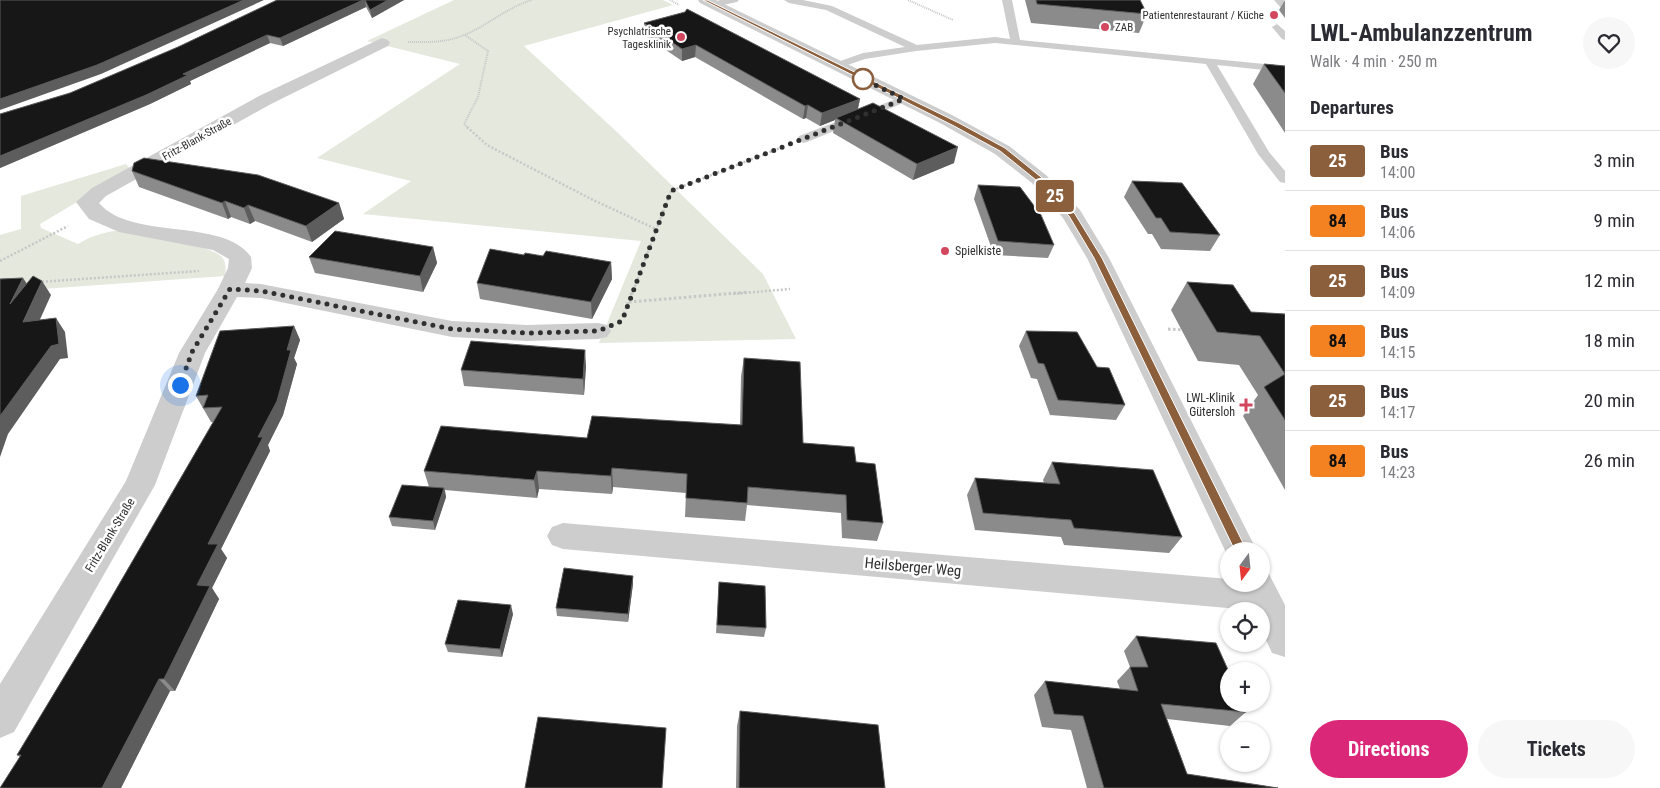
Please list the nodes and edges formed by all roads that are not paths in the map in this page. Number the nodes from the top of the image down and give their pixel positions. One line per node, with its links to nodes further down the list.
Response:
1 (789, 0): 10 (lane)
2 (1008, 0): 8 (lane)
3 (1279, 0): 5 (lane)
4 (718, 1): 12 (street)
5 (1285, 7)
6 (1277, 27): 7 (lane)
7 (1285, 37)
8 (1016, 42): 10 (lane); 11 (lane)
9 (382, 43): 17 (street, Fritz-Blank-Straße)
10 (916, 48): 12 (lane)
11 (1208, 61): 13 (lane); 16 (lane)
12 (836, 66): 14 (street)
13 (1285, 69)
14 (904, 99): 15 (lane); 20 (street)
15 (803, 139)
16 (1285, 180)
17 (235, 278): 18 (street); 24 (street, Fritz-Blank-Straße)
18 (598, 331)
19 (562, 536): 21 (street, Heilsberger Weg)
20 (1237, 542)
21 (1220, 588)
22 (1261, 592): 23 (street)
23 (1285, 640)
24 (0, 719)

